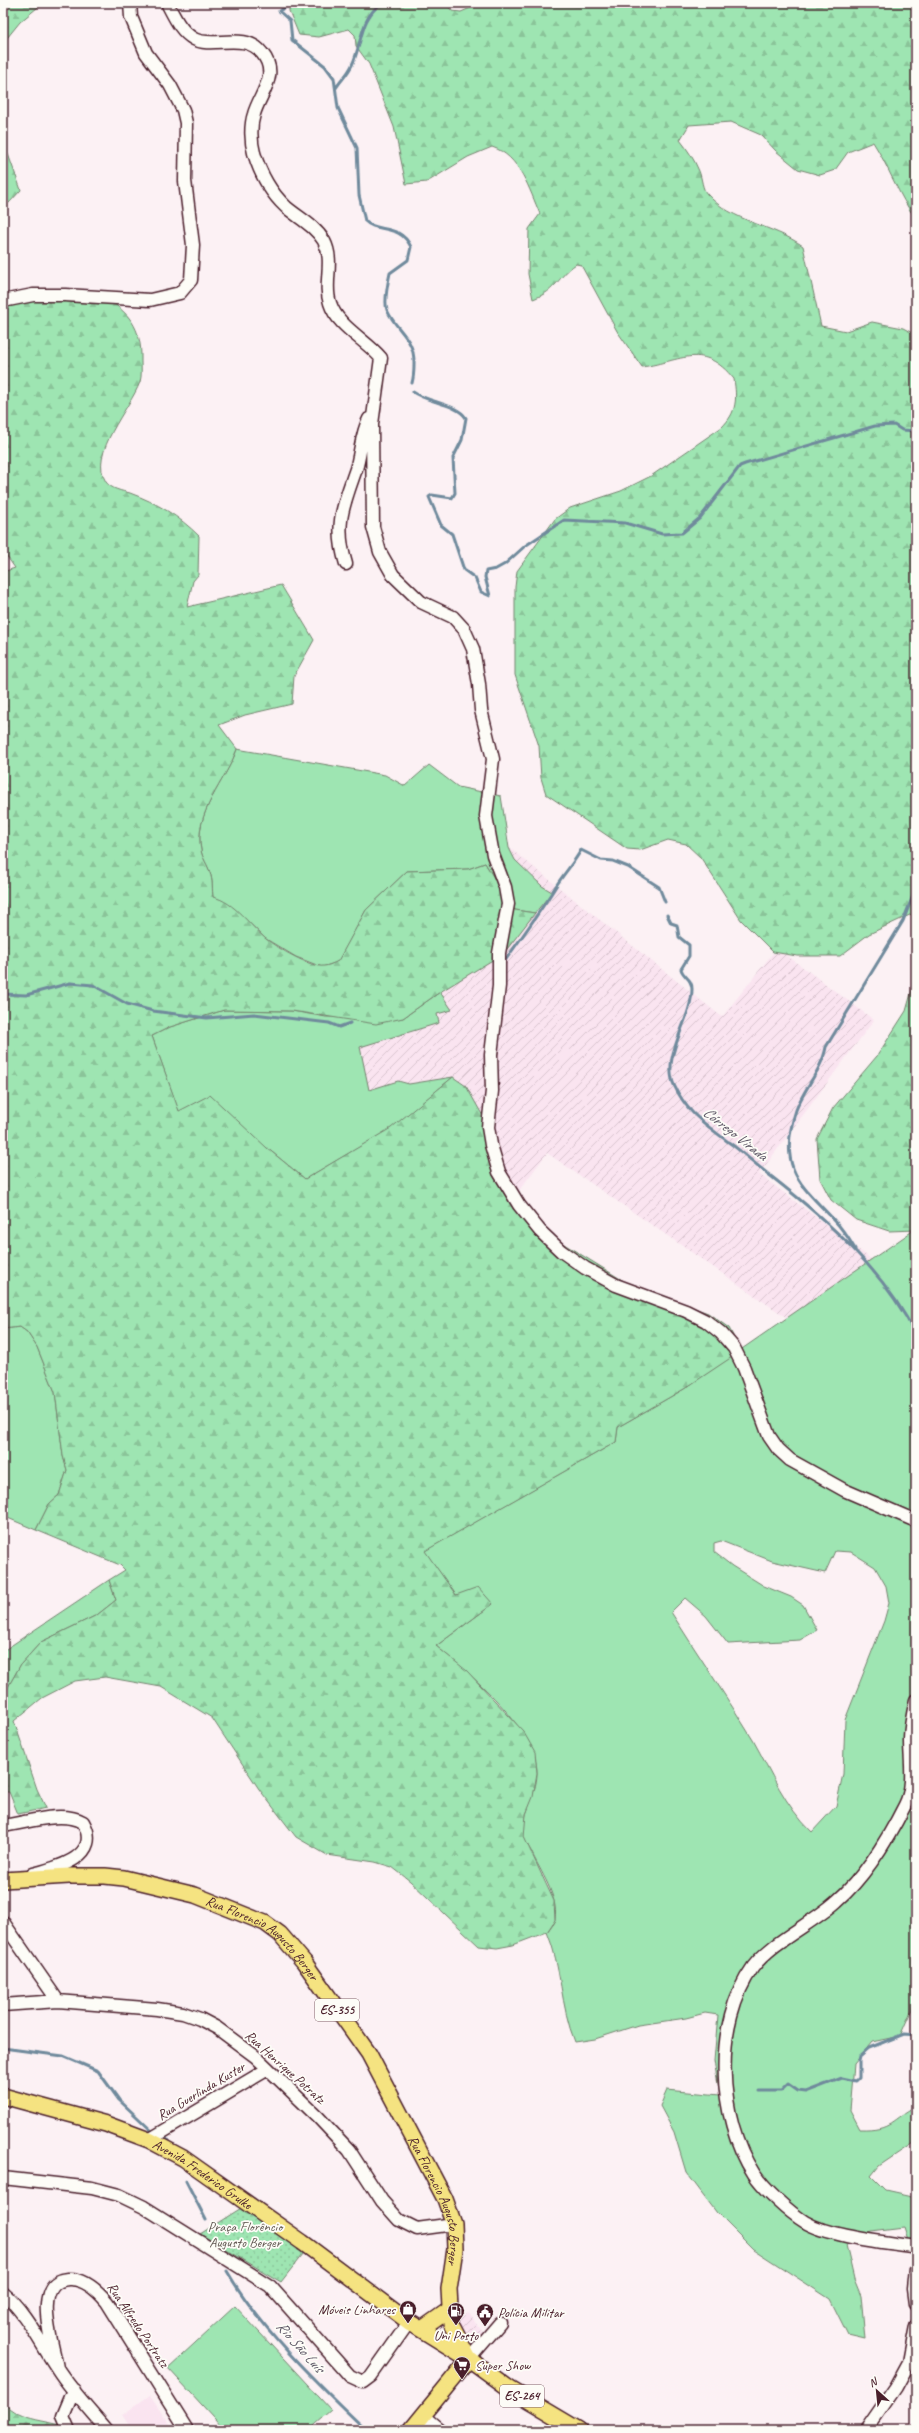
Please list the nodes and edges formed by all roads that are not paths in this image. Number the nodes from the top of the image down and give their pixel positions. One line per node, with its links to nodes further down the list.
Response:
1 (130, 3): 3 (street)
2 (167, 3): 4 (street)
3 (3, 301)
4 (374, 409): 5 (street); 6 (street)
5 (346, 564)
6 (916, 1521)
7 (916, 1700): 19 (street)
8 (3, 1826): 9 (street)
9 (20, 1878): 10 (main road, Rua Florencio Augusto Berger / ES-355); 18 (main road, Rua Florencio Augusto Berger / ES-355)
10 (3, 1880)
11 (3, 1922): 12 (street)
12 (58, 2001): 13 (street, Rua Henrique Potratz); 14 (street, Rua Henrique Potratz)
13 (3, 2005)
14 (268, 2069): 16 (street, Rua Guerlinda Kuster); 18 (street, Rua Henrique Potratz)
15 (3, 2096): 16 (main road, Avenida Frederico Grulke)
16 (150, 2140): 25 (main road, Avenida Frederico Grulke)
17 (3, 2178): 25 (street)
18 (454, 2224): 23 (main road, Rua Florencio Augusto Berger / ES-355)
19 (916, 2247)
20 (916, 2269): 22 (street)
21 (3, 2293): 28 (street)
22 (916, 2304)
23 (449, 2310): 25 (main road); 27 (main road, Rua Florencio Augusto Berger / ES-355)
24 (500, 2323): 27 (street)
25 (415, 2325): 27 (main road, Avenida Frederico Grulke)
26 (916, 2326): 37 (street)
27 (469, 2358): 30 (main road); 36 (main road, Avenida Frederico Grulke / ES-264)
28 (57, 2368): 29 (street); 33 (street, Rua Alfredo Portratz)
29 (74, 2390): 31 (street); 32 (street)
30 (423, 2416): 34 (main road); 35 (street)
31 (69, 2430)
32 (107, 2430)
33 (187, 2430)
34 (411, 2430)
35 (440, 2430)
36 (579, 2430)
37 (866, 2430)

